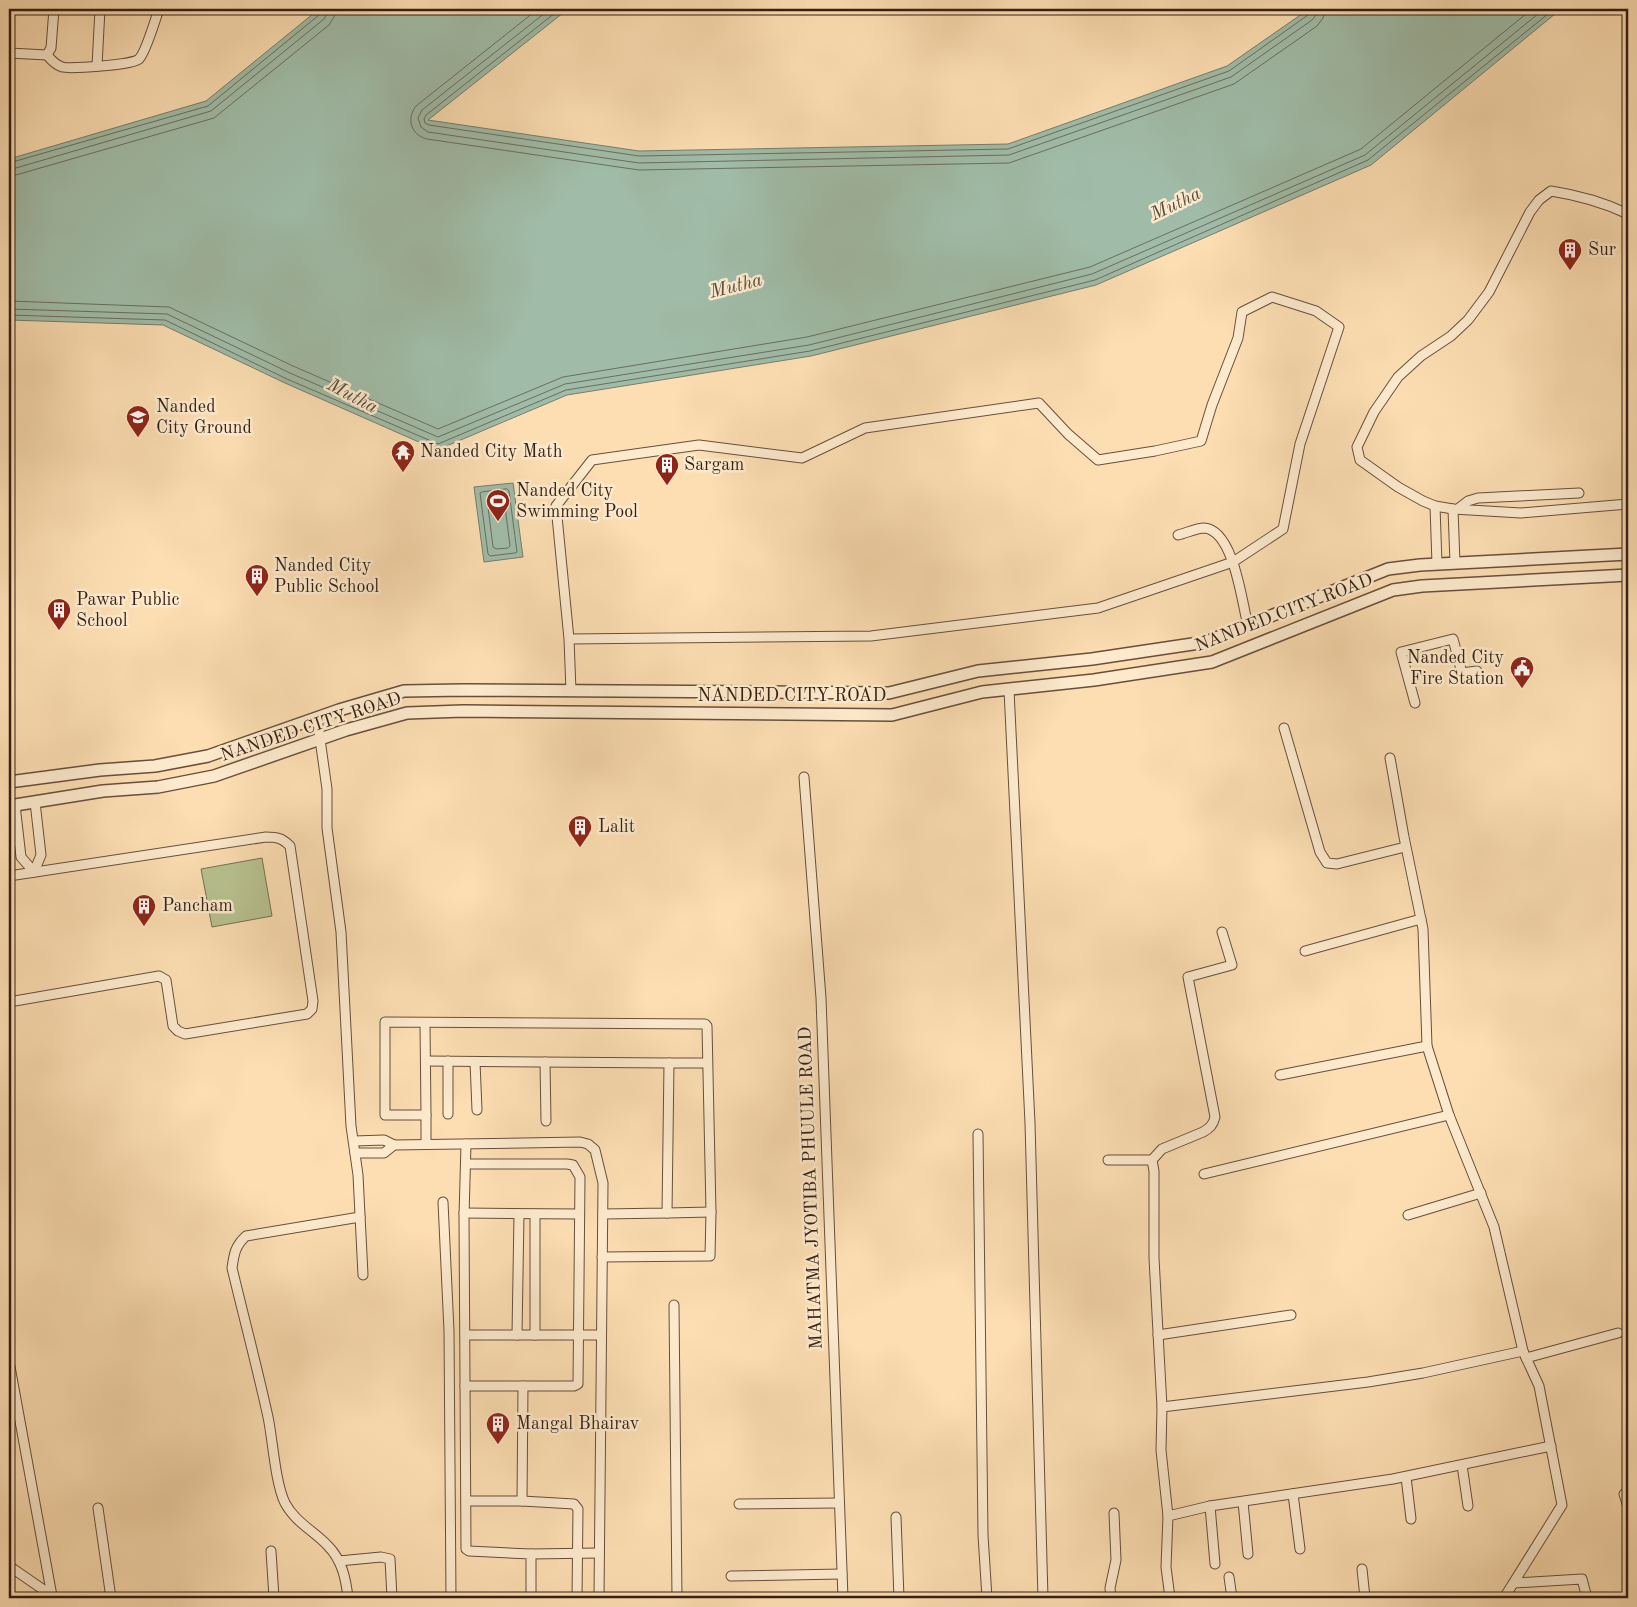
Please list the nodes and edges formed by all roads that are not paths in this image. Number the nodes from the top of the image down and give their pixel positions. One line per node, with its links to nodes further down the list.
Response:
1 (54, 9): 5 (street)
2 (100, 9): 6 (street)
3 (159, 9): 6 (street)
4 (9, 53): 5 (street)
5 (47, 55): 6 (street)
6 (97, 66)
7 (1628, 214): 10 (street)
8 (1579, 493): 11 (street)
9 (1628, 504): 11 (street)
10 (1435, 506): 11 (street); 16 (street)
11 (1456, 509): 15 (street)
12 (1178, 535): 14 (street)
13 (1628, 554): 15 (street, NANDED CITY ROAD)
14 (1234, 562): 18 (street); 19 (street); 19 (street)
15 (1455, 563): 16 (street, NANDED CITY ROAD)
16 (1437, 564): 18 (street, NANDED CITY ROAD)
17 (1628, 575): 22 (street, NANDED CITY ROAD)
18 (1248, 626): 21 (street, NANDED CITY ROAD)
19 (569, 638): 23 (street)
20 (1477, 672): 24 (street)
21 (919, 686): 23 (street, NANDED CITY ROAD); 25 (street)
22 (1009, 690): 25 (street, NANDED CITY ROAD); 137 (street)
23 (571, 691): 26 (street, NANDED CITY ROAD)
24 (1415, 703)
25 (926, 706): 28 (street, NANDED CITY ROAD)
26 (317, 718): 28 (street); 31 (street, NANDED CITY ROAD)
27 (1284, 728): 34 (street)
28 (321, 739): 32 (street, NANDED CITY ROAD); 56 (street)
29 (1390, 758): 34 (street)
30 (804, 777): 100 (street, MAHATMA JYOTIBA PHUULE ROAD)
31 (9, 782)
32 (35, 802): 33 (street, NANDED CITY ROAD); 35 (street)
33 (12, 806): 35 (street)
34 (1406, 847): 37 (street)
35 (34, 872): 36 (street); 40 (street)
36 (9, 876)
37 (1421, 919): 39 (street); 42 (street)
38 (1222, 932): 62 (street)
39 (1305, 950)
40 (9, 1002)
41 (425, 1023): 43 (street); 48 (street); 52 (street)
42 (1427, 1046): 49 (street); 53 (street)
43 (426, 1061): 44 (street); 52 (street)
44 (448, 1061): 45 (street); 51 (street)
45 (475, 1062): 46 (street); 50 (street)
46 (545, 1062): 47 (street); 54 (street)
47 (669, 1063): 48 (street); 69 (street)
48 (708, 1063): 67 (street)
49 (1280, 1075)
50 (477, 1110)
51 (448, 1114)
52 (426, 1115): 57 (street)
53 (1449, 1115): 64 (street); 65 (street)
54 (546, 1120)
55 (978, 1134): 136 (street)
56 (354, 1141): 59 (street); 60 (street)
57 (426, 1144): 58 (street); 59 (street)
58 (466, 1144): 63 (street); 73 (street)
59 (394, 1145): 60 (street)
60 (355, 1153): 75 (street)
61 (1108, 1160): 62 (street)
62 (1152, 1160): 81 (street)
63 (466, 1164): 68 (street); 72 (street)
64 (1204, 1174)
65 (1481, 1192): 74 (street); 87 (street)
66 (443, 1202): 129 (street)
67 (711, 1212): 69 (street); 76 (street)
68 (464, 1213): 70 (street); 82 (street)
69 (666, 1213): 73 (street)
70 (518, 1214): 71 (street); 83 (street)
71 (535, 1214): 72 (street); 84 (street)
72 (579, 1214): 85 (street)
73 (603, 1214): 76 (street)
74 (1408, 1214)
75 (360, 1217): 77 (street); 116 (street)
76 (602, 1257): 86 (street)
77 (363, 1275)
78 (674, 1305): 133 (street)
79 (1291, 1315): 81 (street)
80 (1618, 1333): 87 (street)
81 (1158, 1334): 91 (street)
82 (465, 1335): 83 (street); 89 (street)
83 (517, 1335): 84 (street)
84 (535, 1335): 85 (street)
85 (578, 1335): 86 (street); 90 (street)
86 (602, 1335): 112 (street)
87 (1525, 1355): 91 (street); 92 (street)
88 (9, 1361): 124 (street)
89 (465, 1386): 90 (street); 97 (street)
90 (524, 1386): 98 (street)
91 (1162, 1406): 107 (street)
92 (1551, 1446): 93 (street); 123 (street)
93 (1462, 1465): 94 (street); 103 (street)
94 (1406, 1476): 95 (street); 109 (street)
95 (1293, 1494): 99 (street); 110 (street)
96 (1624, 1494): 104 (street)
97 (466, 1501): 98 (street); 113 (street)
98 (522, 1501): 114 (street)
99 (1243, 1502): 102 (street); 115 (street)
100 (839, 1503): 101 (street); 120 (street, MAHATMA JYOTIBA PHUULE ROAD)
101 (739, 1504)
102 (1210, 1506): 107 (street); 117 (street)
103 (1468, 1506)
104 (1628, 1507)
105 (98, 1508): 125 (street)
106 (1114, 1513): 138 (street)
107 (1168, 1516): 139 (street)
108 (896, 1517): 135 (street)
109 (1411, 1519)
110 (1300, 1548)
111 (271, 1551): 126 (street)
112 (599, 1553): 114 (street); 132 (street)
113 (531, 1554): 114 (street); 130 (street)
114 (577, 1554): 131 (street)
115 (1248, 1554)
116 (338, 1561): 127 (street); 128 (street)
117 (1215, 1564)
118 (9, 1566): 124 (street)
119 (1362, 1569): 141 (street)
120 (842, 1574): 121 (street); 134 (street, MAHATMA JYOTIBA PHUULE ROAD)
121 (731, 1576)
122 (1229, 1577): 140 (street)
123 (1514, 1583): 142 (street); 143 (street)
124 (54, 1597)
125 (111, 1598)
126 (274, 1598)
127 (348, 1598)
128 (392, 1598)
129 (451, 1598)
130 (531, 1598)
131 (577, 1598)
132 (599, 1598)
133 (677, 1598)
134 (843, 1598)
135 (899, 1598)
136 (987, 1598)
137 (1043, 1598)
138 (1111, 1598)
139 (1170, 1598)
140 (1232, 1598)
141 (1365, 1598)
142 (1504, 1598)
143 (1587, 1598)

